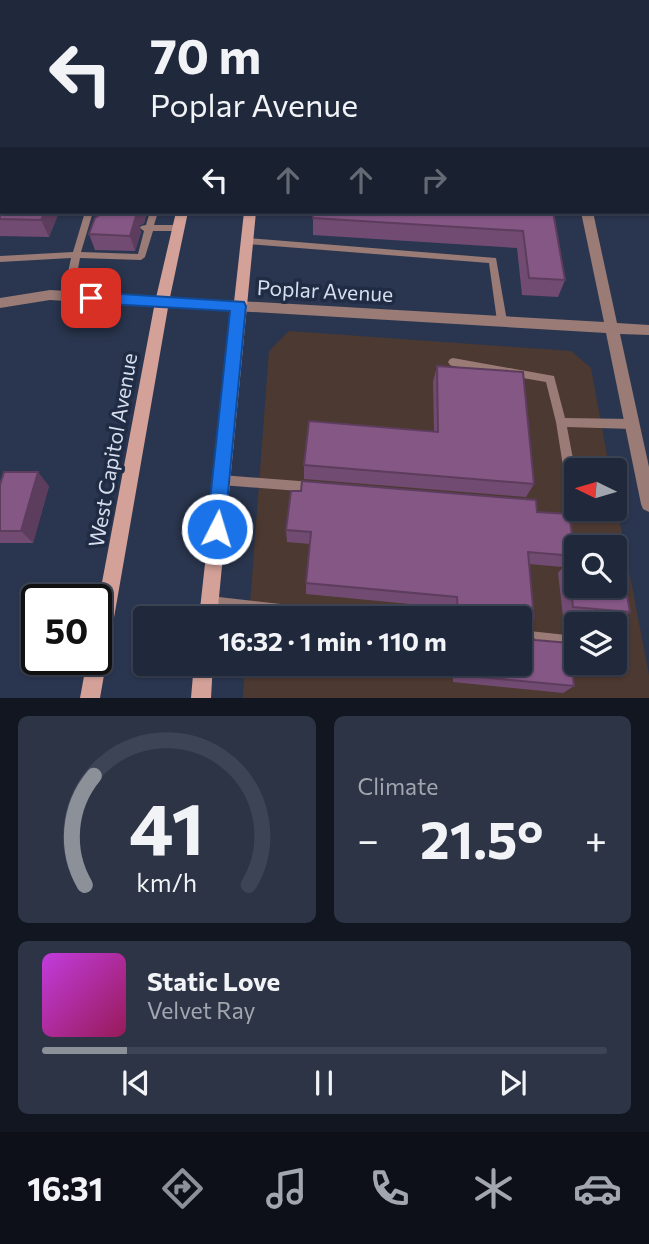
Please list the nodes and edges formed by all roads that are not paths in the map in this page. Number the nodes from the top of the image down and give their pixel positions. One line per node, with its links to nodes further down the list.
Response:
1 (89, 214): 9 (lane)
2 (152, 214): 6 (lane)
3 (182, 214): 7 (main road, West Capitol Avenue)
4 (250, 214): 8 (main road)
5 (587, 214): 16 (street)
6 (146, 228): 7 (lane); 9 (lane)
7 (178, 228): 12 (main road, West Capitol Avenue)
8 (247, 241): 14 (main road); 15 (lane)
9 (76, 255): 10 (lane); 11 (lane)
10 (0, 259)
11 (68, 297): 12 (street, Poplar Avenue); 13 (street, Poplar Avenue)
12 (162, 302): 14 (street, Poplar Avenue); 29 (main road, West Capitol Avenue)
13 (0, 303)
14 (238, 306): 15 (street, Poplar Avenue); 22 (main road)
15 (502, 321): 16 (street, Poplar Avenue)
16 (611, 328): 17 (street, Poplar Avenue); 20 (street)
17 (649, 330)
18 (453, 362): 19 (lane)
19 (561, 422): 20 (lane); 21 (lane)
20 (632, 424): 24 (street)
21 (567, 458)
22 (221, 480): 23 (lane); 25 (main road)
23 (323, 488)
24 (649, 504)
25 (209, 606)
26 (532, 637): 27 (lane)
27 (564, 641)
28 (203, 676): 30 (main road)
29 (90, 698)
30 (201, 698)

